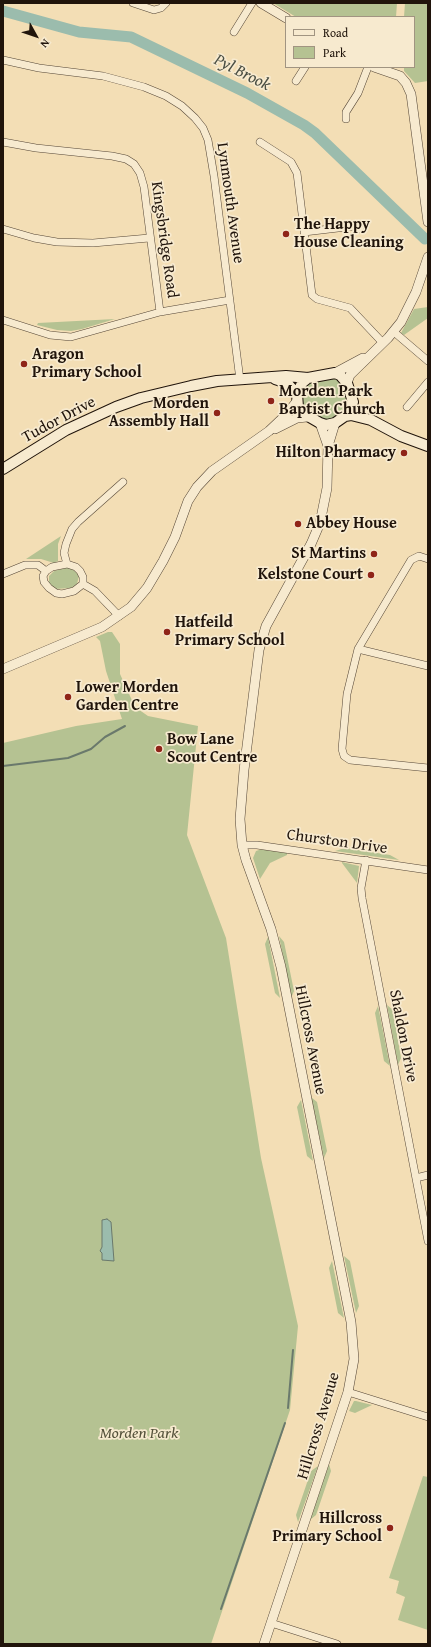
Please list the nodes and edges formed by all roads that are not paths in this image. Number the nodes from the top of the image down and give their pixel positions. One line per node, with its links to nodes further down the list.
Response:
1 (133, 3): 2 (street)
2 (166, 3)
3 (252, 3): 6 (street)
4 (261, 3): 5 (street)
5 (285, 17)
6 (234, 32)
7 (3, 60): 21 (street, Lynmouth Avenue)
8 (304, 68): 11 (street)
9 (368, 68): 12 (street)
10 (378, 68): 15 (street)
11 (296, 81)
12 (346, 119)
13 (3, 142): 19 (street, Kingsbridge Road)
14 (260, 142): 18 (street)
15 (428, 222)
16 (3, 229): 19 (street)
17 (360, 229): 18 (street)
18 (304, 232): 25 (street)
19 (149, 238): 22 (street, Kingsbridge Road)
20 (428, 257): 24 (street)
21 (230, 300): 22 (street); 31 (street, Lynmouth Avenue)
22 (160, 312): 23 (street)
23 (3, 320)
24 (394, 332): 25 (street); 27 (street)
25 (382, 343): 26 (street)
26 (367, 357): 28 (street); 33 (street)
27 (428, 361)
28 (335, 373): 30 (main road); 33 (main road)
29 (273, 378): 30 (main road, Tudor Drive); 31 (main road, Tudor Drive); 34 (main road)
30 (308, 378): 34 (main road)
31 (240, 380): 45 (main road, Tudor Drive)
32 (428, 382): 36 (street)
33 (347, 383): 35 (main road)
34 (297, 397): 38 (main road); 42 (street)
35 (353, 402): 37 (main road); 39 (main road)
36 (407, 407)
37 (345, 416): 39 (main road); 41 (main road)
38 (307, 417): 40 (main road); 42 (street)
39 (371, 420): 44 (main road)
40 (320, 423): 41 (main road); 43 (street, Hillcross Avenue)
41 (335, 423): 43 (street, Hillcross Avenue)
42 (269, 431): 52 (street)
43 (328, 446): 57 (street, Hillcross Avenue)
44 (428, 446)
45 (3, 469)
46 (123, 482): 48 (street)
47 (428, 558): 53 (street)
48 (67, 564): 49 (street); 51 (street)
49 (46, 571): 50 (street); 51 (street)
50 (3, 574)
51 (83, 584): 52 (street)
52 (119, 616): 55 (street)
53 (358, 649): 54 (street); 56 (street)
54 (428, 666)
55 (3, 669)
56 (428, 768)
57 (242, 845): 58 (street, Churston Drive); 63 (street, Hillcross Avenue)
58 (366, 860): 59 (street, Churston Drive); 61 (street, Shaldon Drive)
59 (428, 870)
60 (428, 1175): 61 (street)
61 (416, 1178): 62 (street, Shaldon Drive)
62 (428, 1241)
63 (348, 1392): 64 (street); 65 (street, Hillcross Avenue)
64 (428, 1417)
65 (271, 1623): 66 (street, Hillcross Avenue); 67 (street)
66 (264, 1644)
67 (337, 1644)

